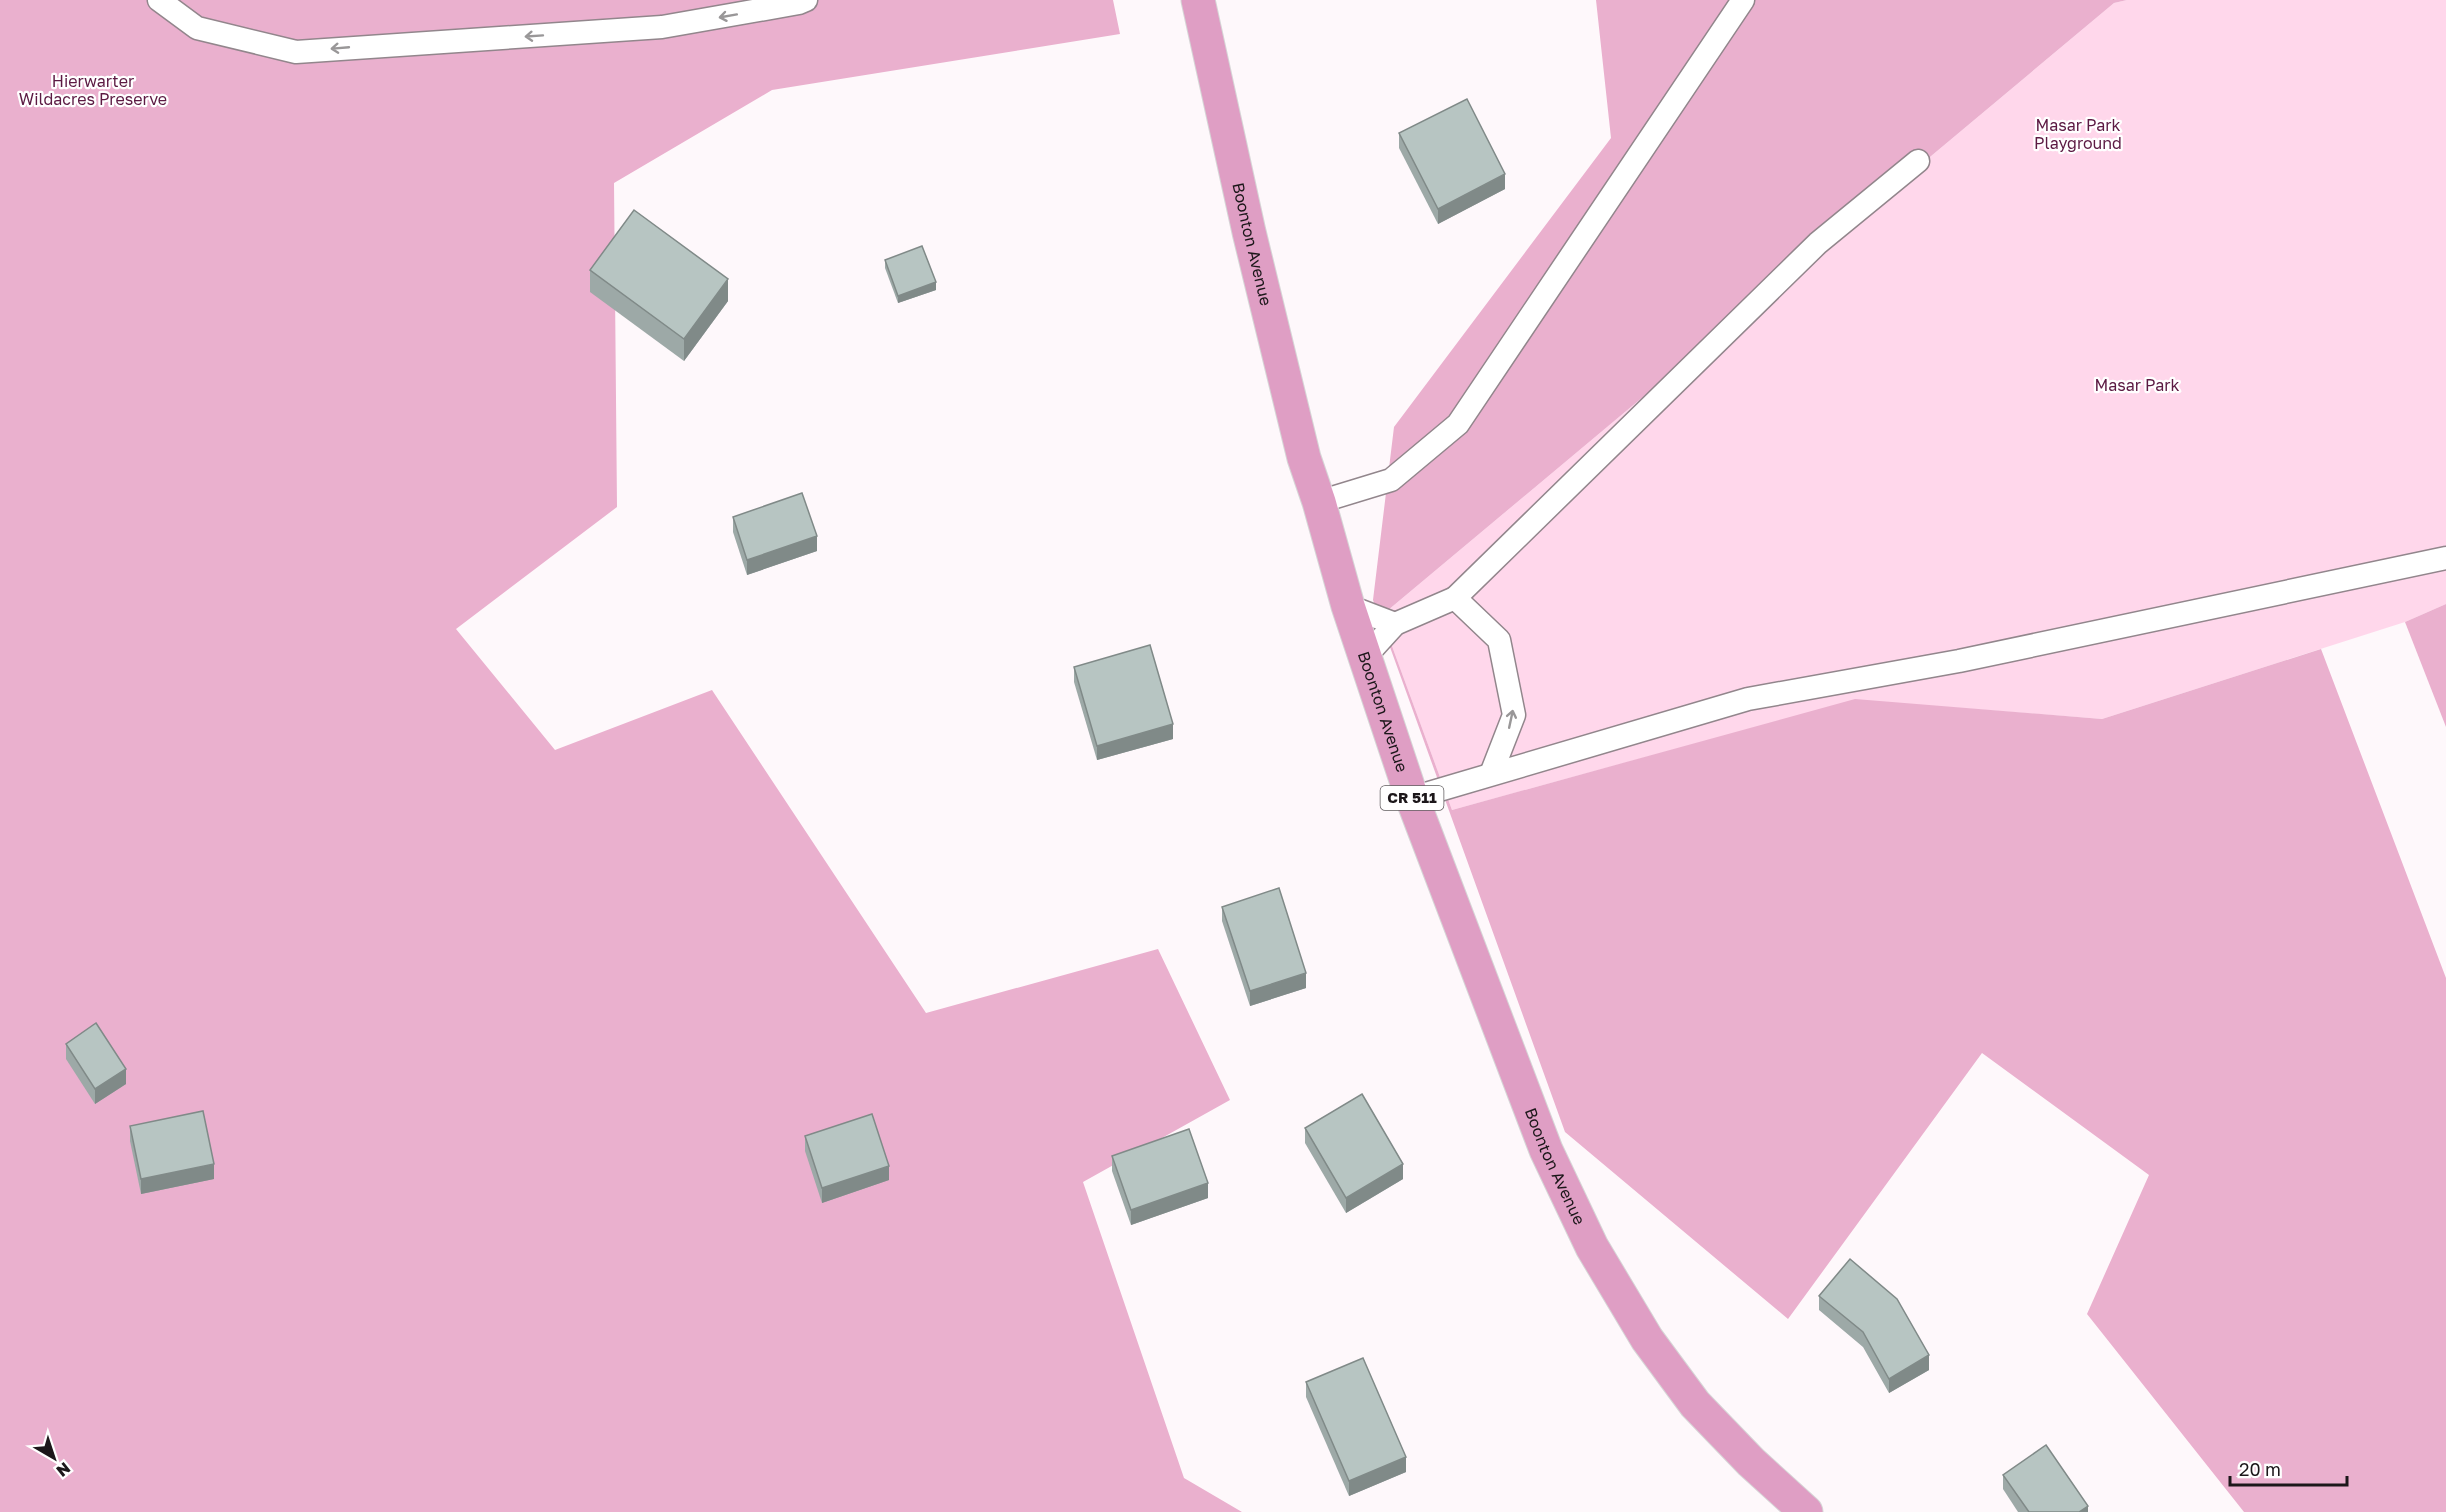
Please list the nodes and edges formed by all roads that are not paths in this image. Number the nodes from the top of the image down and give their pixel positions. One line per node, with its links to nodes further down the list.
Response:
1 (159, 0): 2 (lane, one-way to 1)
2 (806, 0)
3 (1198, 0): 6 (main road, Boonton Avenue / CR 511)
4 (1743, 0): 6 (lane)
5 (1918, 161): 8 (lane)
6 (1319, 502): 9 (main road, Boonton Avenue / CR 511)
7 (2446, 558): 12 (lane)
8 (1455, 598): 10 (lane); 12 (lane, one-way to 8)
9 (1348, 606): 10 (lane); 11 (main road, Boonton Avenue / CR 511)
10 (1395, 624): 11 (lane)
11 (1364, 658): 13 (main road, Boonton Avenue / CR 511)
12 (1491, 774): 13 (lane)
13 (1412, 798): 14 (main road, Boonton Avenue / CR 511)
14 (1806, 1512)

